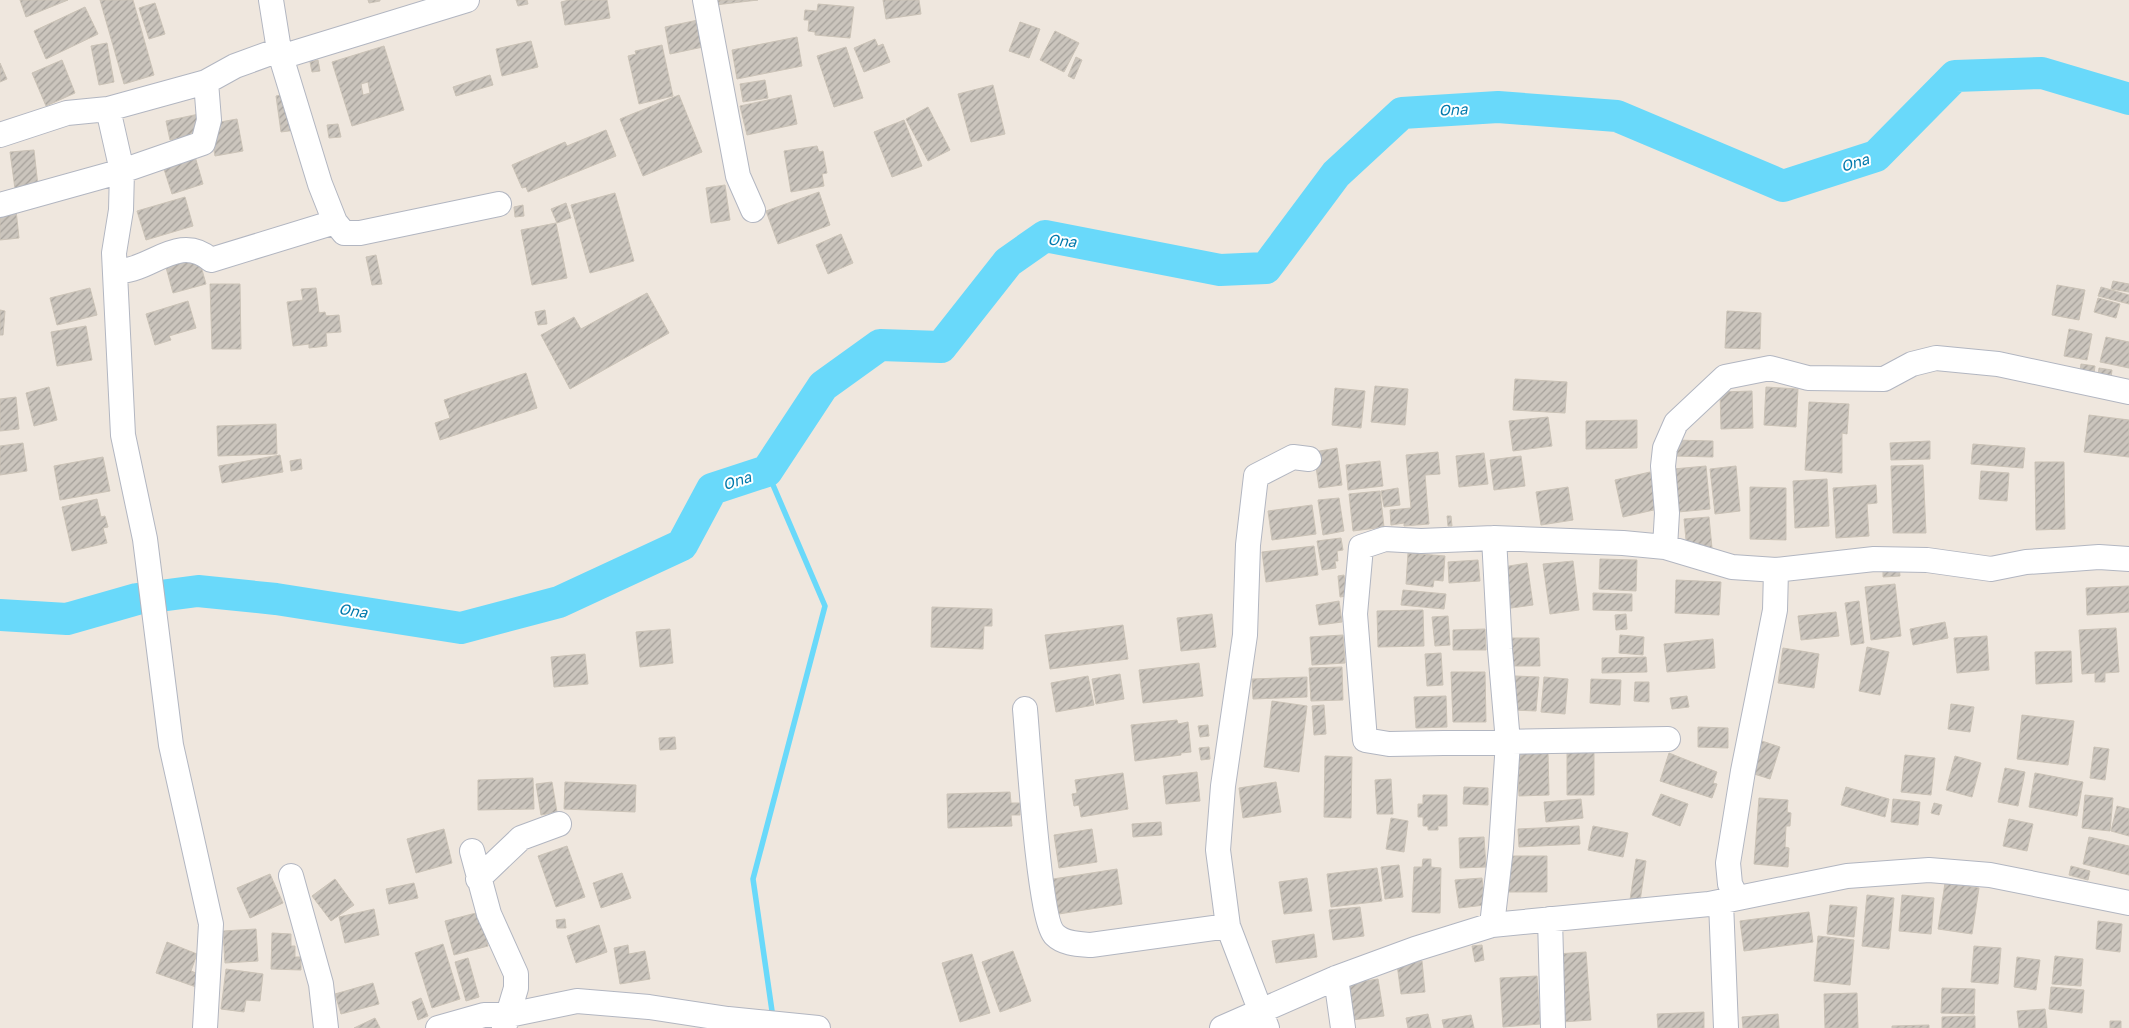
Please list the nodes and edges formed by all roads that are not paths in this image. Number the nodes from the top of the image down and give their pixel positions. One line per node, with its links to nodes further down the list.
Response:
1 (271, 0): 4 (street)
2 (467, 0): 4 (street)
3 (705, 0): 11 (street)
4 (280, 53): 5 (street); 12 (street)
5 (206, 82): 6 (street); 8 (street)
6 (108, 109): 7 (street); 8 (street)
7 (0, 135)
8 (122, 171): 10 (street); 13 (street)
9 (499, 204): 12 (street)
10 (0, 205)
11 (753, 210)
12 (335, 222): 13 (street)
13 (115, 265): 35 (street)
14 (2129, 392): 17 (street)
15 (1309, 458): 31 (street)
16 (1494, 538): 17 (street); 22 (street); 22 (street)
17 (1665, 547): 19 (street)
18 (2129, 560): 19 (street)
19 (1776, 570): 27 (street)
20 (1025, 709): 31 (street)
21 (1668, 739): 22 (street)
22 (1508, 742): 30 (street)
23 (559, 824): 26 (street)
24 (472, 851): 26 (street)
25 (291, 876): 36 (street)
26 (478, 879): 34 (street)
27 (1729, 900): 28 (street); 29 (street); 42 (street)
28 (2129, 903)
29 (1550, 919): 30 (street); 41 (street)
30 (1492, 925): 32 (street)
31 (1228, 926): 33 (street)
32 (1336, 978): 33 (street); 40 (street)
33 (1263, 1019): 39 (street)
34 (507, 1021): 37 (street); 38 (street)
35 (205, 1028)
36 (326, 1028)
37 (438, 1028)
38 (818, 1028)
39 (1222, 1028)
40 (1343, 1028)
41 (1553, 1028)
42 (1726, 1028)

